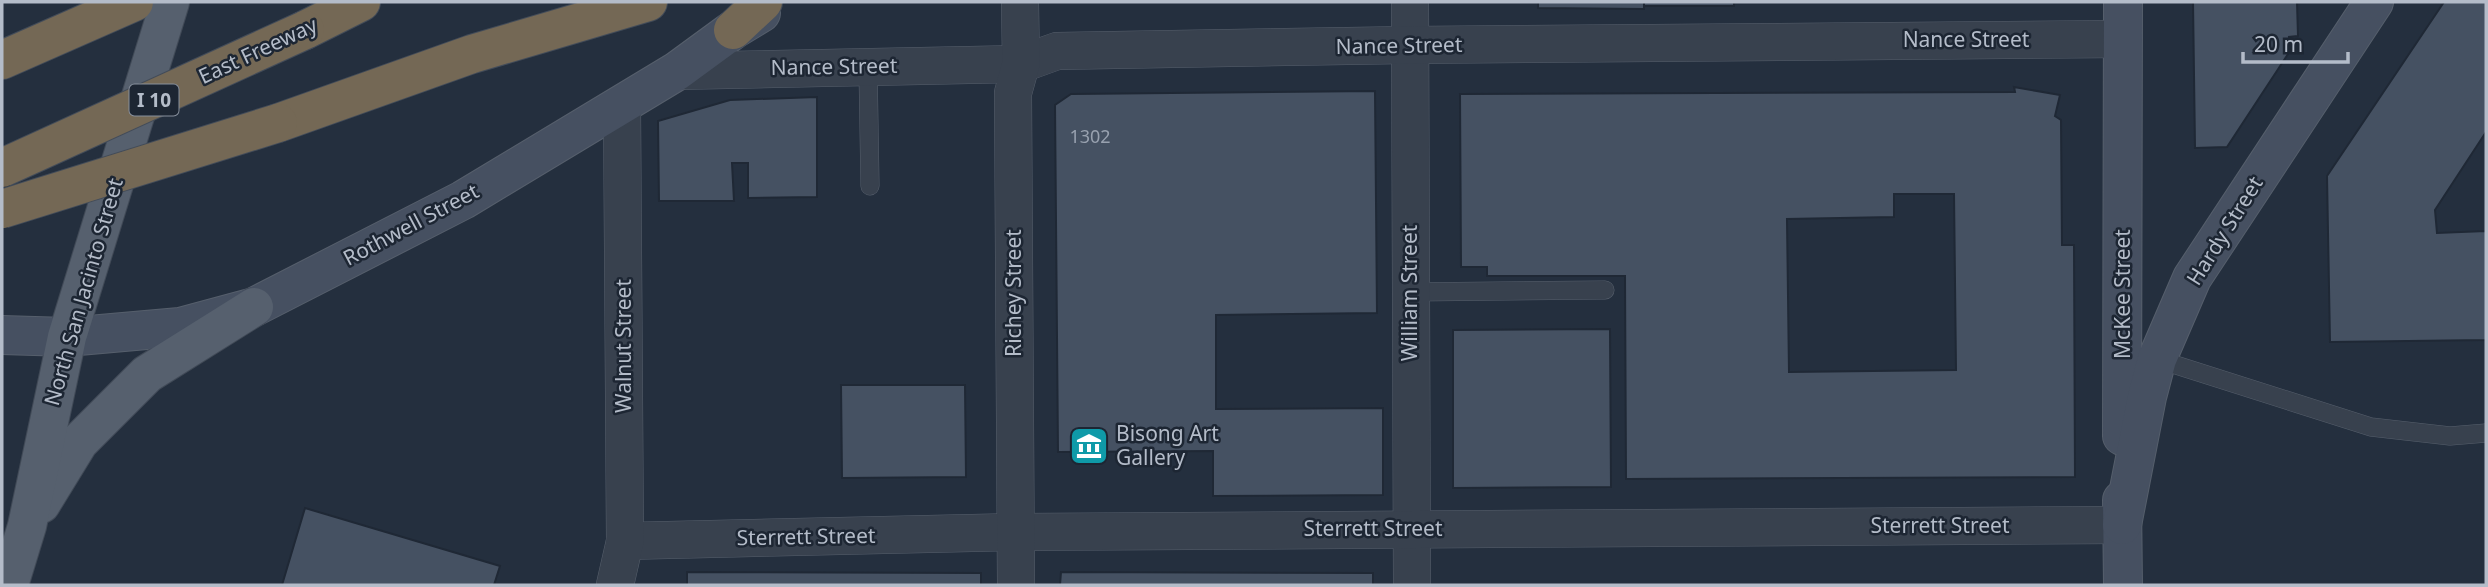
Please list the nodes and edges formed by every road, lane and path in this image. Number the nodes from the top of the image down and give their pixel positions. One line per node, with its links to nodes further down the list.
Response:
1 (113, 2): 12 (highway)
2 (134, 2): 12 (highway)
3 (170, 2): 28 (main road, North San Jacinto Street)
4 (361, 2): 21 (highway, East Freeway / I 10, bridge)
5 (648, 2): 23 (highway, bridge)
6 (764, 2): 13 (highway)
7 (781, 2): 13 (main road, Rothwell Street)
8 (1020, 2): 17 (street, Richey Street)
9 (1410, 2): 15 (street, William Street)
10 (2123, 2): 14 (main road, McKee Street)
11 (2374, 2): 29 (main road, Hardy Street)
12 (66, 30): 16 (highway)
13 (733, 30): 19 (main road, Rothwell Street)
14 (2123, 39): 15 (street, Nance Street); 32 (main road, McKee Street)
15 (1409, 45): 17 (street, Nance Street); 25 (street, William Street)
16 (2, 60)
17 (1021, 64): 18 (street, Nance Street); 34 (street, Richey Street)
18 (868, 66): 19 (street, Nance Street); 22 (lane)
19 (677, 71): 20 (main road, Rothwell Street)
20 (622, 105): 26 (main road, Rothwell Street); 35 (street, Walnut Street)
21 (2, 168)
22 (870, 186)
23 (2, 209)
24 (1605, 290): 25 (lane)
25 (1410, 292): 33 (street, William Street)
26 (254, 307): 28 (main road, Rothwell Street); 31 (main road)
27 (2, 335): 28 (main road, Rothwell Street)
28 (67, 337): 31 (main road, North San Jacinto Street)
29 (2157, 359): 30 (lane); 32 (main road, Hardy Street)
30 (2486, 433)
31 (54, 459): 36 (main road)
32 (2122, 525): 33 (street, Sterrett Street); 40 (main road, McKee Street)
33 (1411, 529): 34 (street, Sterrett Street); 39 (street, William Street)
34 (1016, 531): 35 (street, Sterrett Street); 38 (street, Richey Street)
35 (625, 541): 37 (street, Walnut Street)
36 (9, 585)
37 (615, 585)
38 (1016, 585)
39 (1412, 585)
40 (2123, 585)

